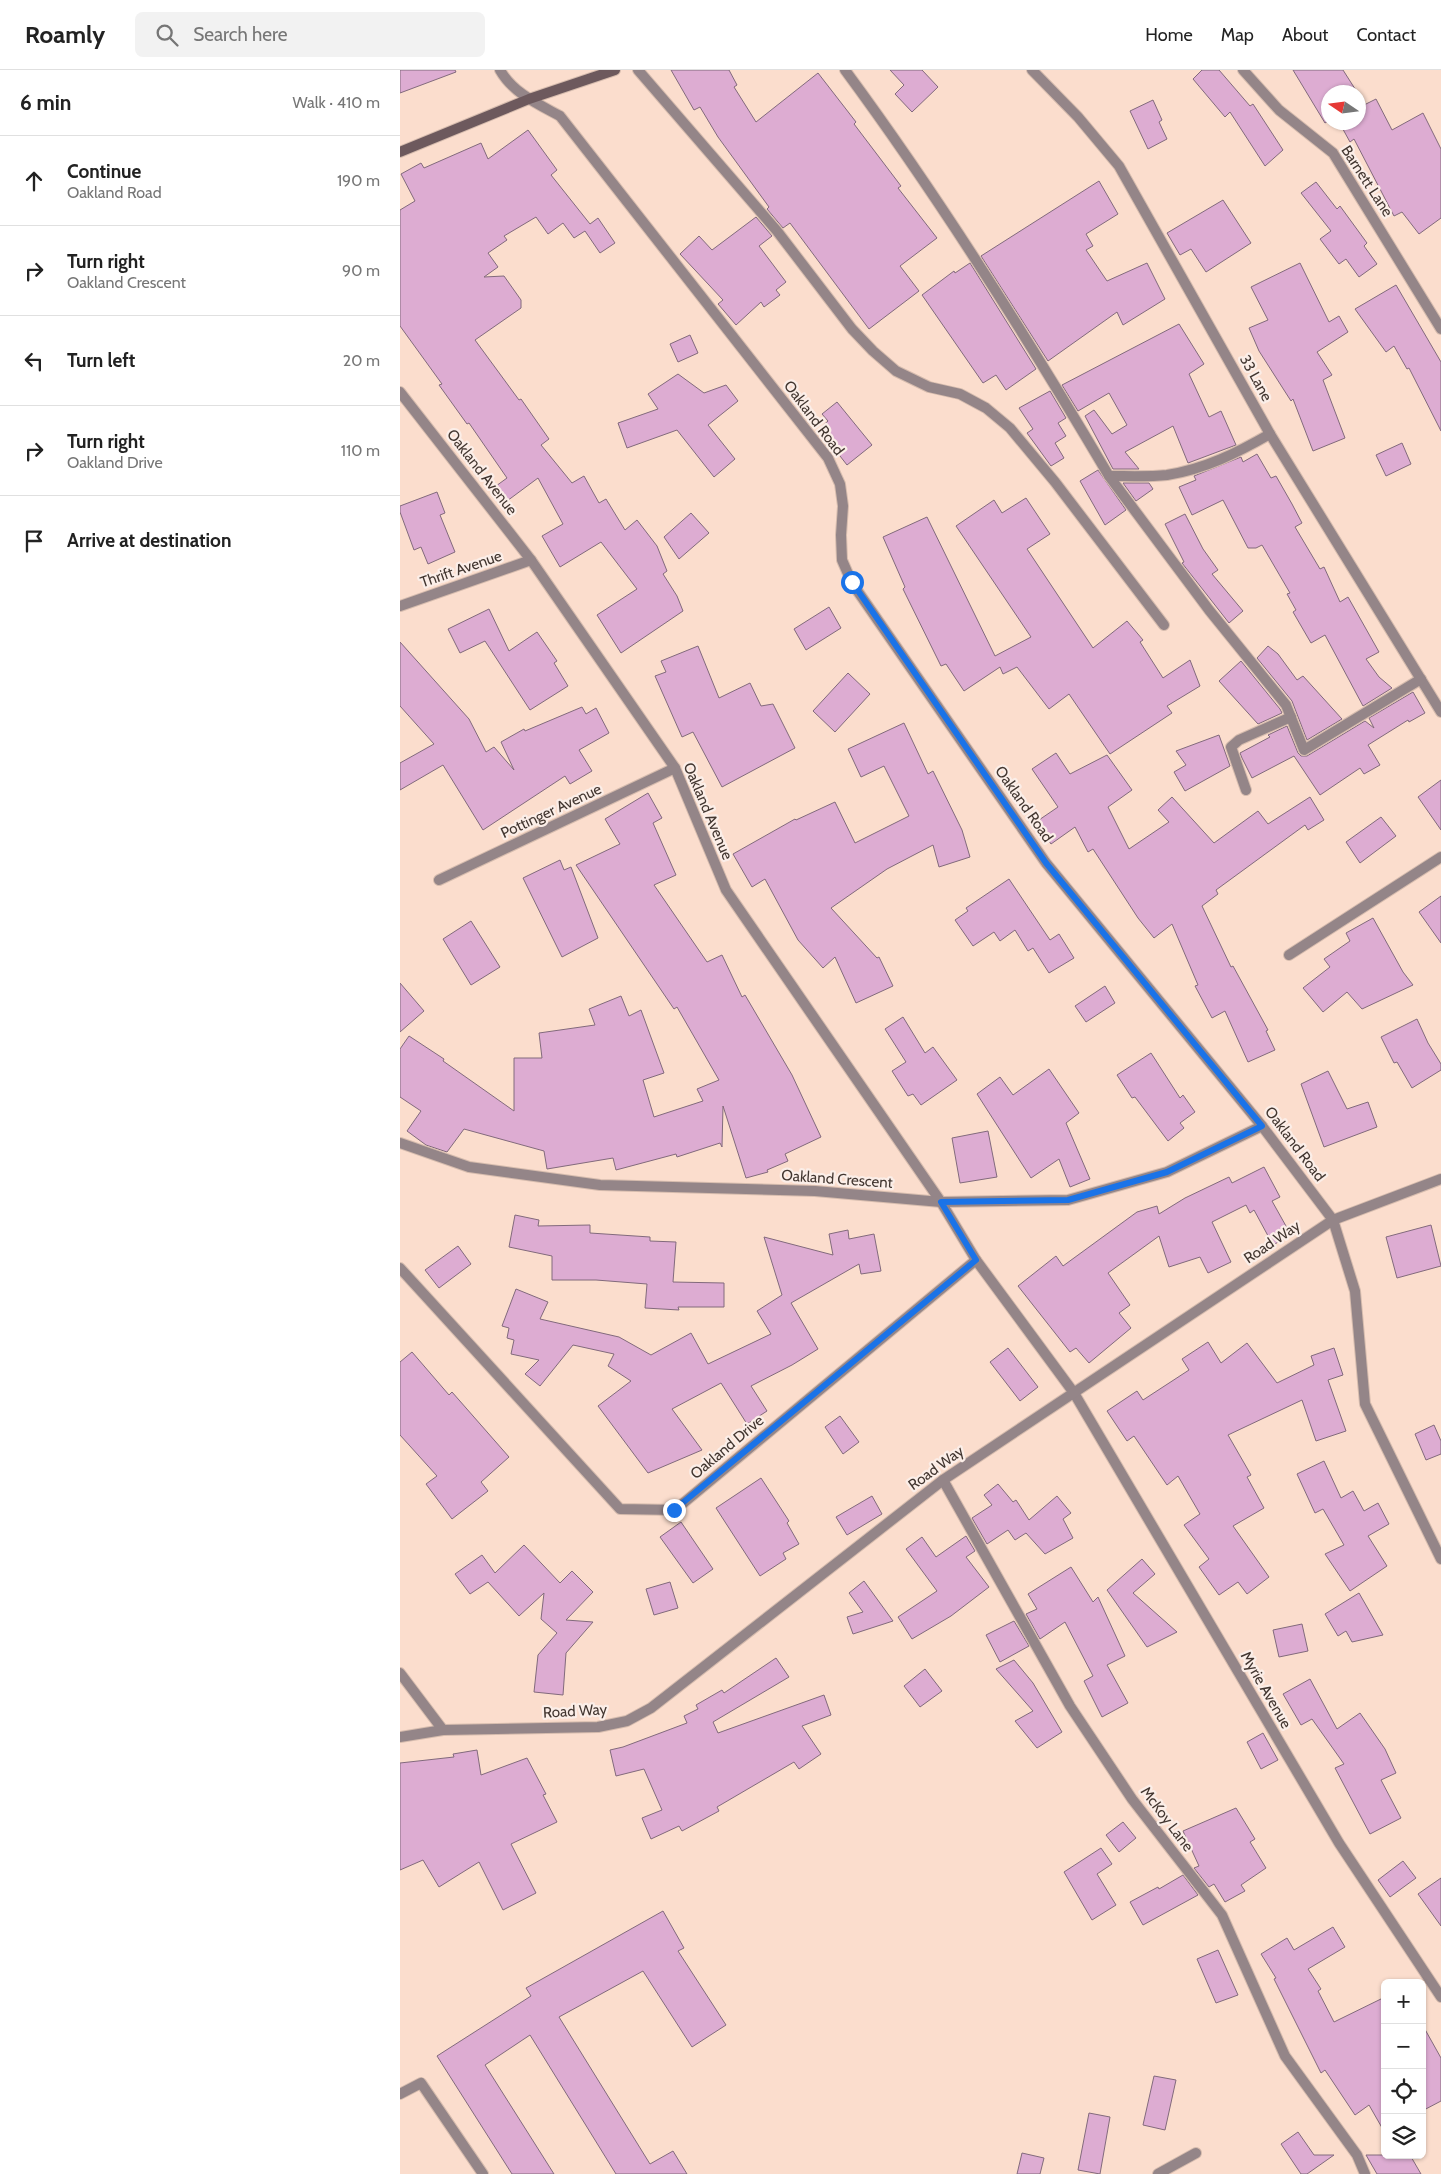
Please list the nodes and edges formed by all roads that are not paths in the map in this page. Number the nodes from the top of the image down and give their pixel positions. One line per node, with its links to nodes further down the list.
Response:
1 (500, 70): 7 (street, Oakland Road)
2 (615, 70): 7 (main road)
3 (638, 70): 15 (street)
4 (845, 70): 12 (street)
5 (1032, 70): 11 (street, 33 Lane)
6 (1243, 70): 9 (street, Barnett Lane)
7 (529, 100): 8 (main road); 24 (street, Oakland Road)
8 (400, 152)
9 (1441, 329)
10 (400, 392): 13 (street, Oakland Avenue)
11 (1270, 434): 12 (street); 16 (street, 33 Lane)
12 (1109, 476): 18 (street)
13 (531, 560): 14 (street, Thrift Avenue); 19 (street, Oakland Avenue)
14 (400, 606)
15 (1164, 625)
16 (1421, 679): 17 (street, 33 Lane); 18 (street)
17 (1441, 712)
18 (1291, 717): 20 (street)
19 (675, 768): 22 (street, Pottinger Avenue); 27 (street, Oakland Avenue)
20 (1246, 790)
21 (1441, 857): 23 (street)
22 (440, 880)
23 (1289, 955)
24 (1262, 1126): 27 (street, Oakland Crescent); 28 (street, Oakland Road)
25 (400, 1143): 27 (street, Oakland Crescent)
26 (1441, 1179): 28 (street, Road Way)
27 (941, 1202): 29 (street, Oakland Avenue)
28 (1333, 1220): 31 (street, Road Way); 33 (street, Oakland Road)
29 (976, 1260): 30 (street, Oakland Drive); 31 (street, Myrie Avenue)
30 (400, 1268)
31 (1074, 1392): 32 (street, Road Way); 37 (street, Myrie Avenue)
32 (943, 1480): 35 (street, Road Way); 42 (street, McKoy Lane)
33 (1441, 1559)
34 (400, 1673): 35 (street)
35 (443, 1730): 36 (street, Road Way)
36 (400, 1737)
37 (1441, 1997)
38 (400, 2094): 40 (street)
39 (1196, 2153): 41 (street)
40 (483, 2174)
41 (1158, 2174)
42 (1365, 2174)

